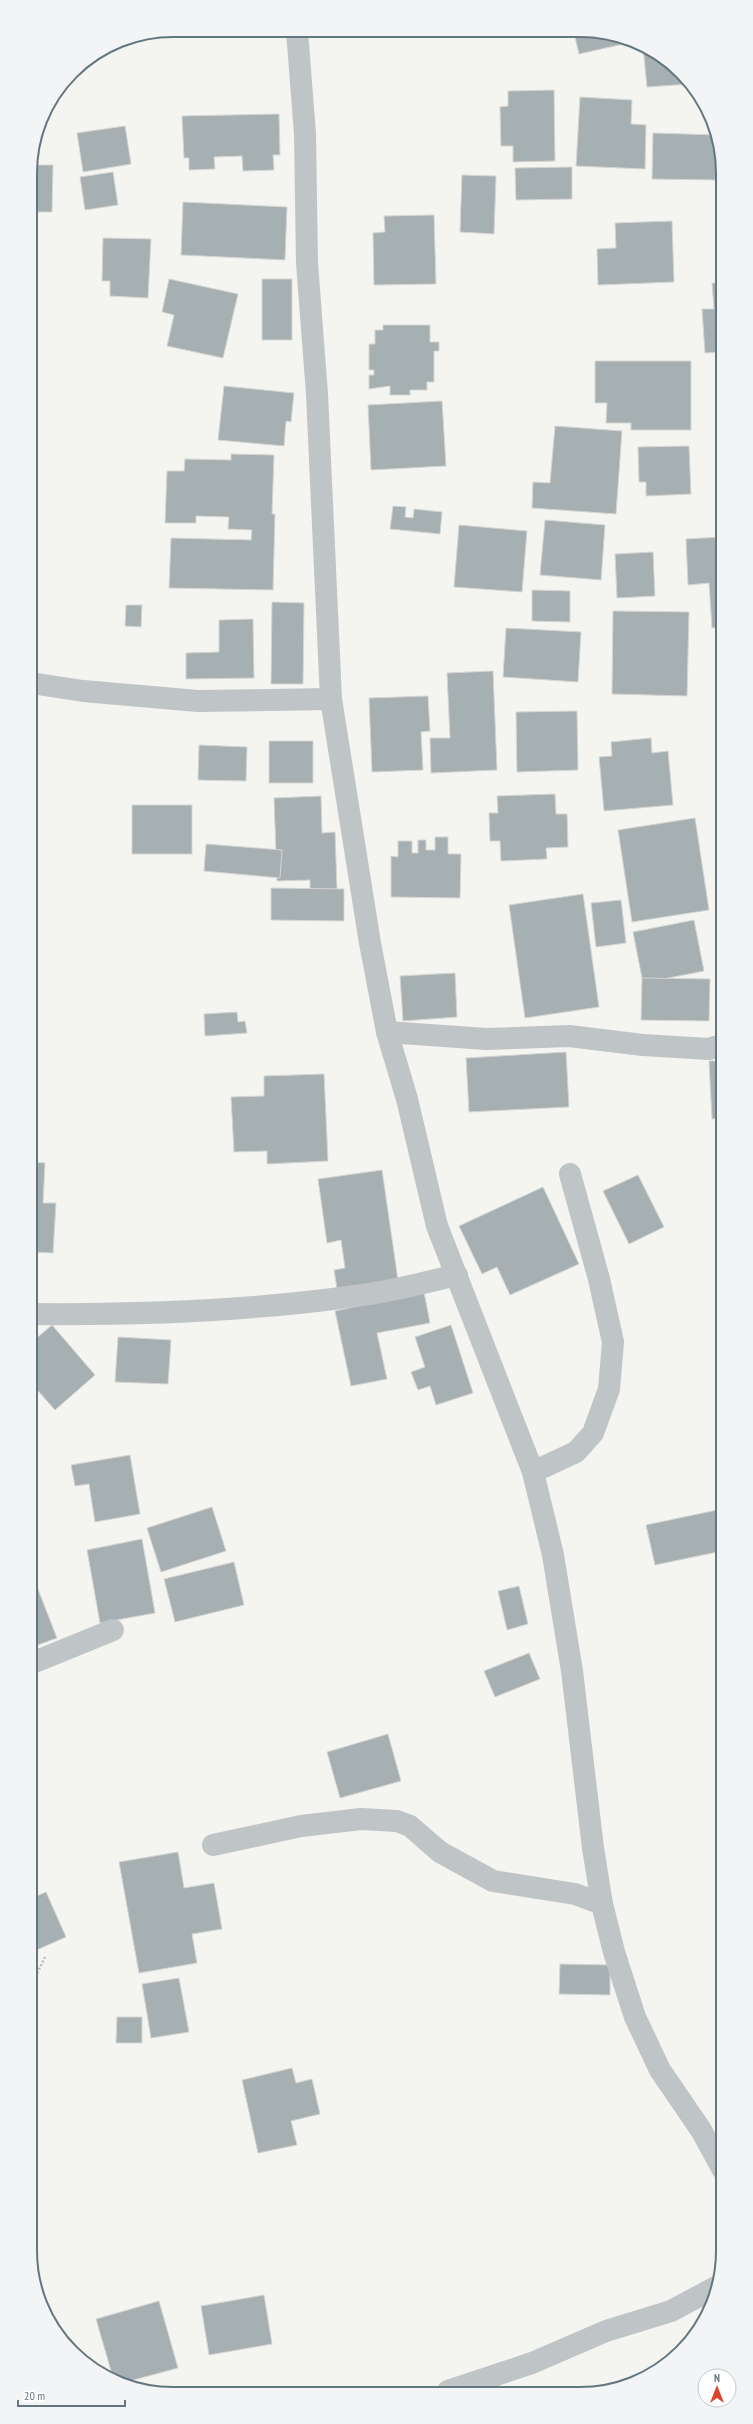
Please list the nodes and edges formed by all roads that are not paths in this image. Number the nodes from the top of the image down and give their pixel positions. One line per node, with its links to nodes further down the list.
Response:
1 (297, 37): 3 (street)
2 (37, 684): 3 (street)
3 (331, 699): 4 (street)
4 (387, 1032): 5 (street); 7 (street)
5 (716, 1047)
6 (570, 1174): 9 (street)
7 (457, 1275): 8 (street); 9 (street)
8 (37, 1314)
9 (533, 1472): 13 (street)
10 (113, 1630): 11 (street)
11 (37, 1661)
12 (213, 1845): 13 (street)
13 (602, 1904): 14 (street)
14 (716, 2157)
15 (710, 2290): 16 (street)
16 (460, 2387)

